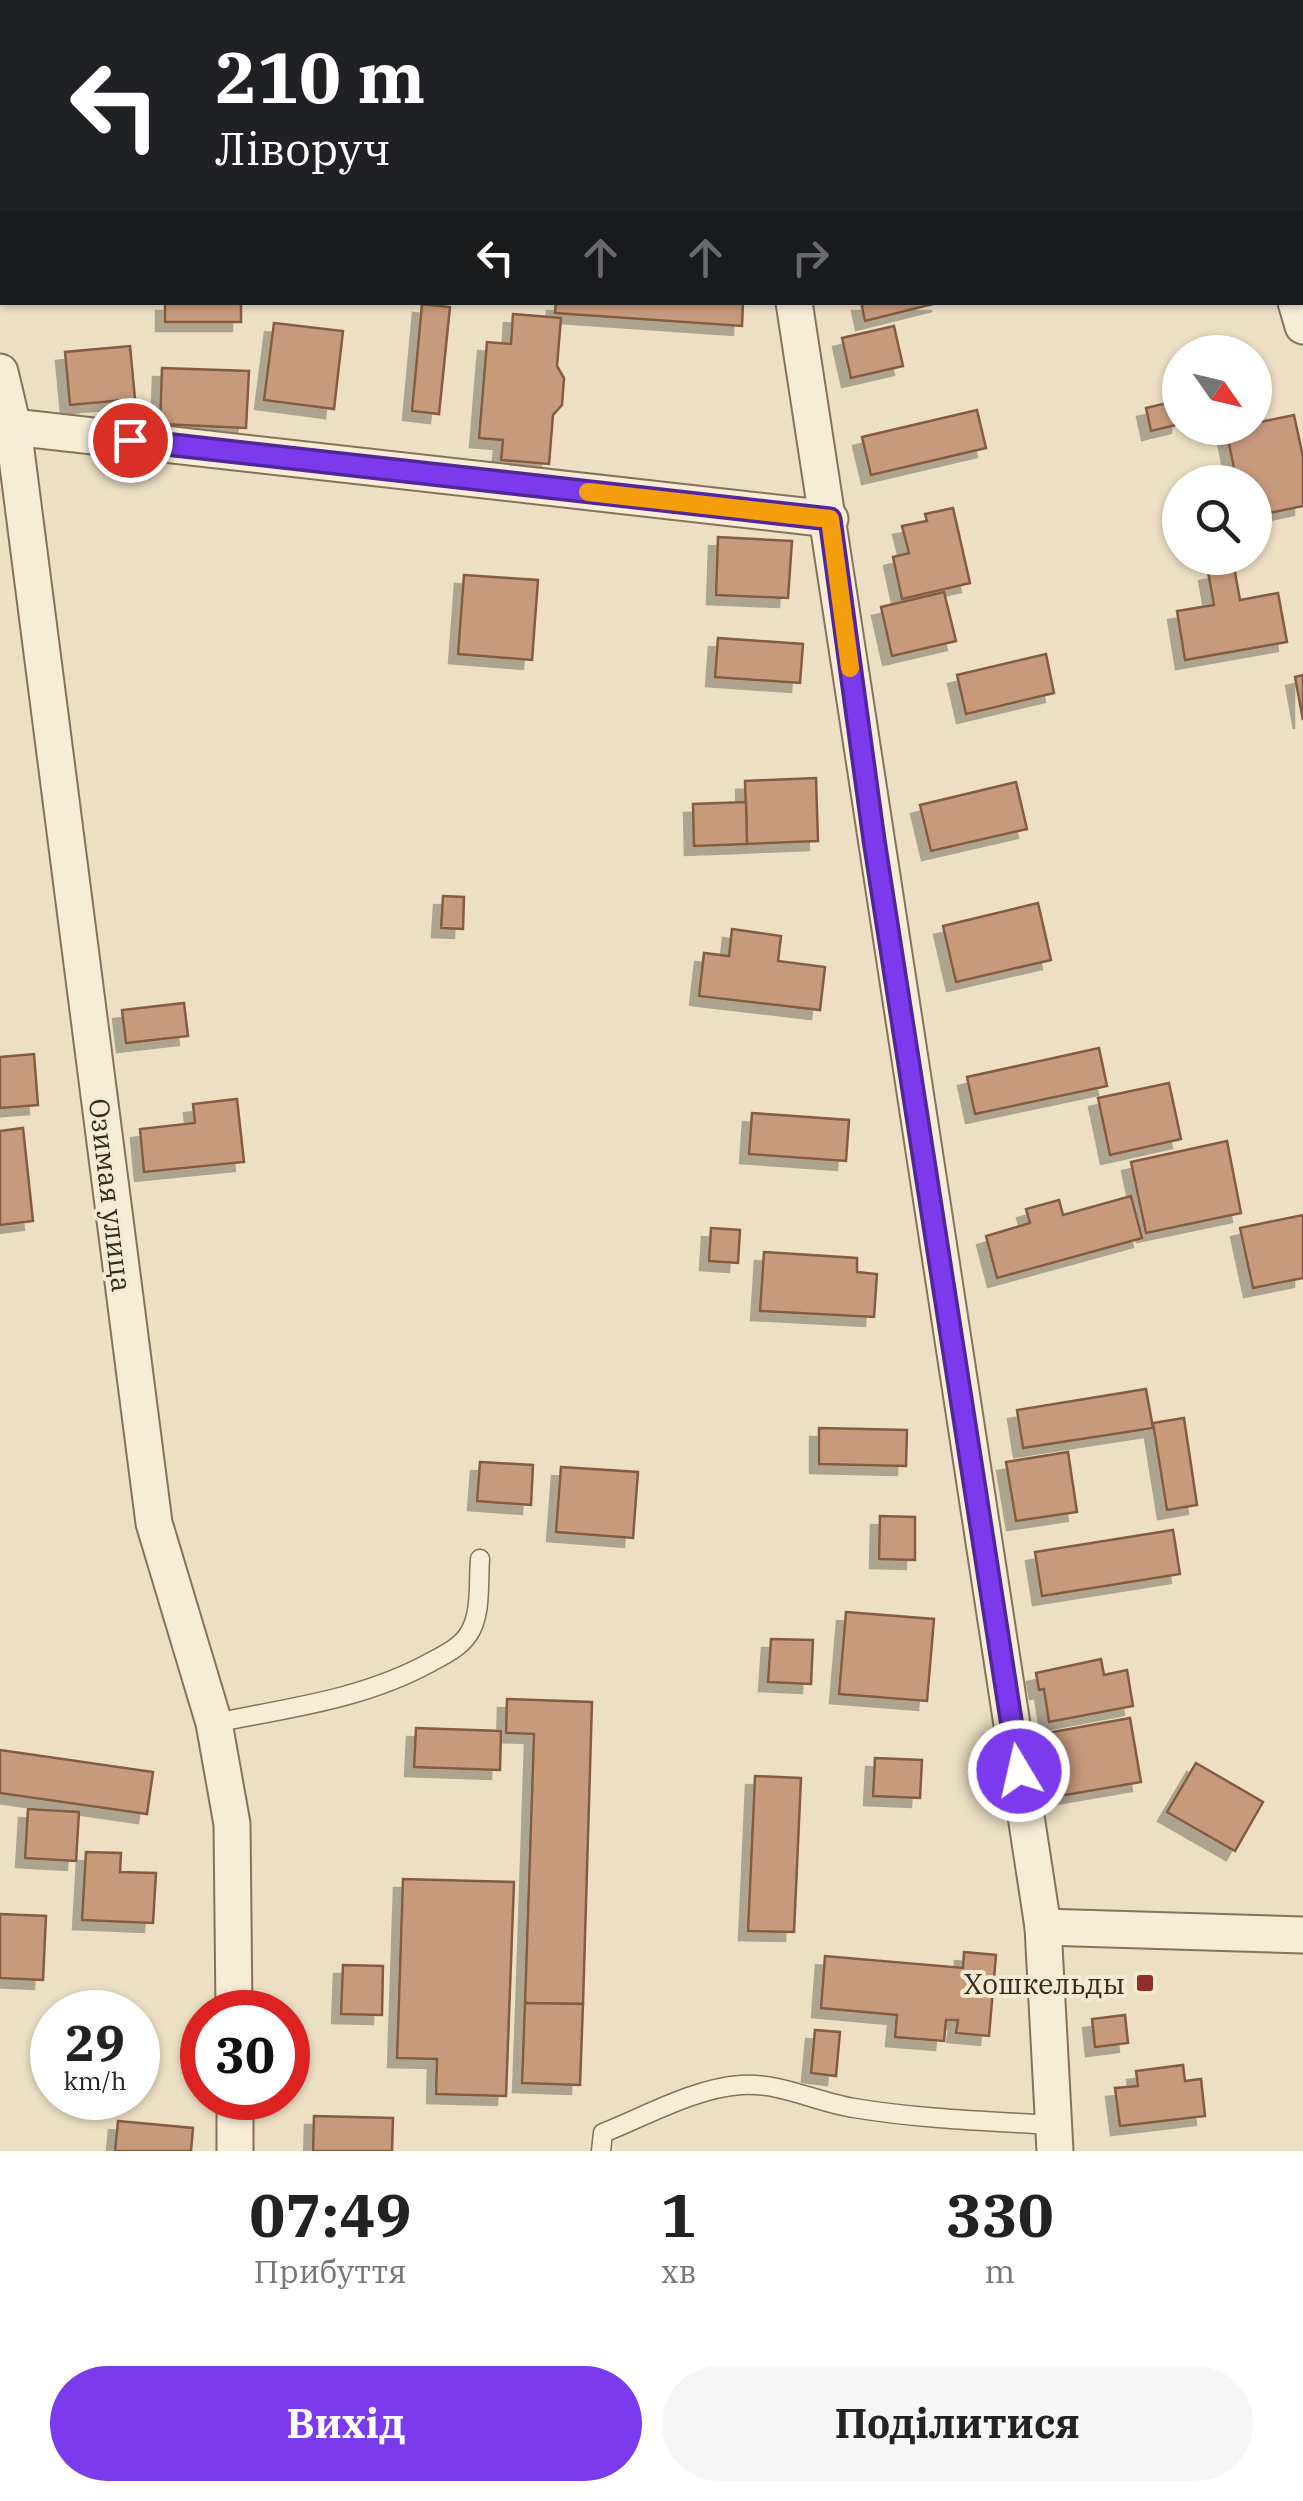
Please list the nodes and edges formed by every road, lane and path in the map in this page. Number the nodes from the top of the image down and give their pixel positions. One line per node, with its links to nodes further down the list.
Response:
1 (794, 305): 4 (street)
2 (0, 372): 3 (street, Озимая улица)
3 (13, 426): 4 (street); 6 (street, Озимая улица)
4 (830, 519): 7 (street)
5 (480, 1558): 6 (lane)
6 (214, 1723): 9 (street, Озимая улица)
7 (1043, 1926): 8 (street); 11 (street)
8 (1303, 1935)
9 (234, 1990)
10 (234, 2120): 12 (street)
11 (1054, 2138): 13 (lane)
12 (235, 2151)
13 (602, 2151)

